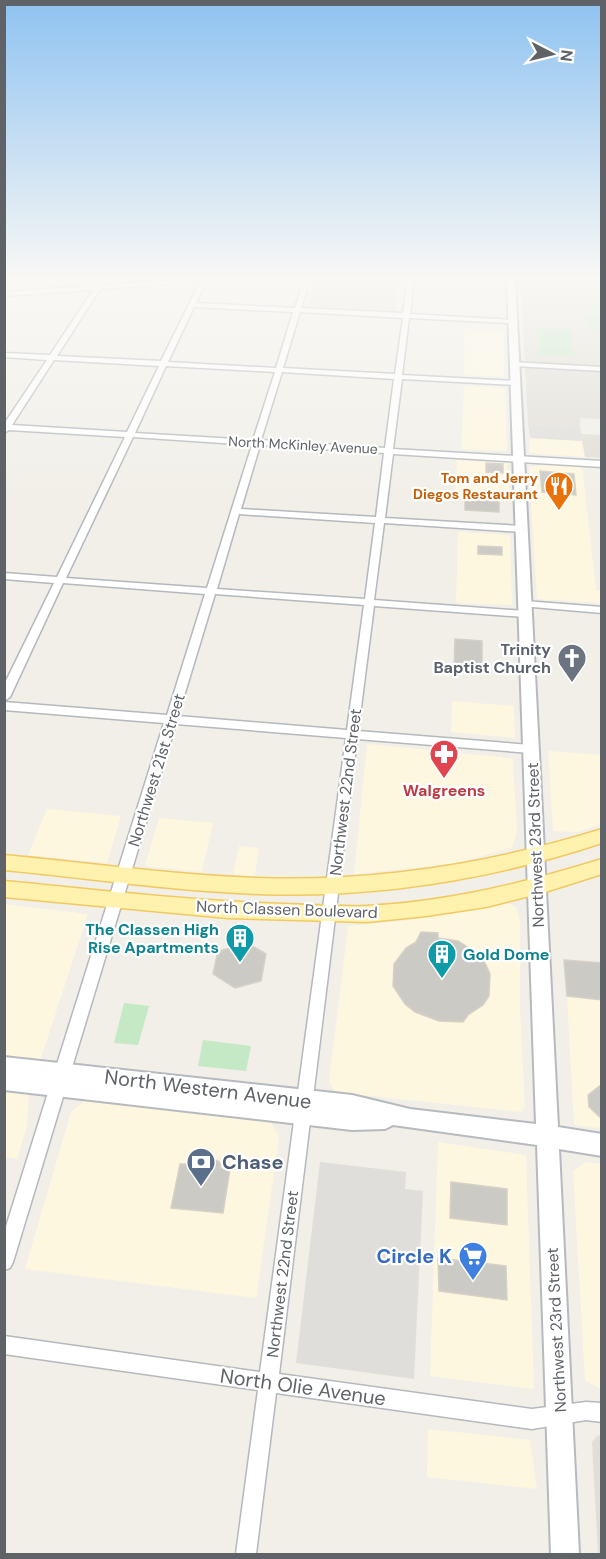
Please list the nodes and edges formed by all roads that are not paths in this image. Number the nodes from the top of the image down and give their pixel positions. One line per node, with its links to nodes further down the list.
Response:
1 (56, 352): 7 (street)
2 (170, 352): 8 (street)
3 (284, 352): 11 (street, Northwest 21st Street)
4 (401, 352): 12 (street, Northwest 22nd Street)
5 (513, 352): 9 (main road, Northwest 23rd Street)
6 (4, 355): 7 (street)
7 (52, 358): 8 (street); 14 (street)
8 (164, 364): 11 (street); 15 (street)
9 (514, 364): 10 (street); 13 (main road, Northwest 23rd Street)
10 (602, 369)
11 (279, 370): 12 (street); 16 (street, Northwest 21st Street)
12 (398, 376): 13 (street); 17 (street, Northwest 22nd Street)
13 (516, 383): 18 (main road, Northwest 23rd Street)
14 (5, 428): 15 (street, North McKinley Avenue)
15 (130, 435): 16 (street, North McKinley Avenue); 24 (street)
16 (256, 443): 17 (street, North McKinley Avenue); 20 (street, Northwest 21st Street)
17 (389, 450): 18 (street, North McKinley Avenue); 21 (street, Northwest 22nd Street)
18 (519, 458): 19 (street, North McKinley Avenue); 22 (main road, Northwest 23rd Street)
19 (602, 464)
20 (236, 511): 21 (street); 25 (street, Northwest 21st Street)
21 (380, 520): 22 (street); 26 (street, Northwest 22nd Street)
22 (522, 529): 27 (main road, Northwest 23rd Street)
23 (4, 576): 24 (street)
24 (60, 580): 25 (street); 29 (street)
25 (211, 591): 26 (street); 31 (street, Northwest 21st Street)
26 (369, 603): 27 (street); 32 (street, Northwest 22nd Street)
27 (525, 609): 28 (street); 33 (main road, Northwest 23rd Street)
28 (602, 610)
29 (4, 697)
30 (4, 706): 31 (street)
31 (171, 720): 32 (street); 38 (street, Northwest 21st Street)
32 (352, 734): 33 (street); 39 (street, Northwest 22nd Street)
33 (531, 749): 35 (main road, Northwest 23rd Street)
34 (602, 836): 35 (main road, North Classen Boulevard)
35 (535, 855): 39 (main road, North Classen Boulevard); 40 (main road, Northwest 23rd Street)
36 (4, 862): 38 (main road, North Classen Boulevard)
37 (602, 866): 40 (main road, North Classen Boulevard)
38 (124, 874): 39 (main road, North Classen Boulevard); 42 (street, Northwest 21st Street)
39 (333, 885): 43 (street, Northwest 22nd Street)
40 (537, 887): 43 (main road, North Classen Boulevard); 48 (main road, Northwest 23rd Street)
41 (4, 889): 42 (main road, North Classen Boulevard)
42 (116, 899): 43 (main road, North Classen Boulevard); 45 (street, Northwest 21st Street)
43 (329, 913): 47 (street, Northwest 22nd Street)
44 (4, 1066): 45 (main road, North Western Avenue)
45 (61, 1079): 46 (main road, North Western Avenue); 47 (main road, North Western Avenue); 50 (street, Northwest 21st Street)
46 (4, 1080)
47 (303, 1107): 48 (main road, North Western Avenue); 52 (street, Northwest 22nd Street)
48 (547, 1136): 49 (main road, North Western Avenue); 54 (main road, Northwest 23rd Street)
49 (602, 1145)
50 (4, 1262)
51 (4, 1345): 52 (street, North Olie Avenue)
52 (268, 1382): 54 (street, North Olie Avenue); 55 (street, Northwest 22nd Street)
53 (602, 1413): 54 (street, North Olie Avenue)
54 (559, 1414): 56 (main road, Northwest 23rd Street)
55 (246, 1554)
56 (565, 1554)

